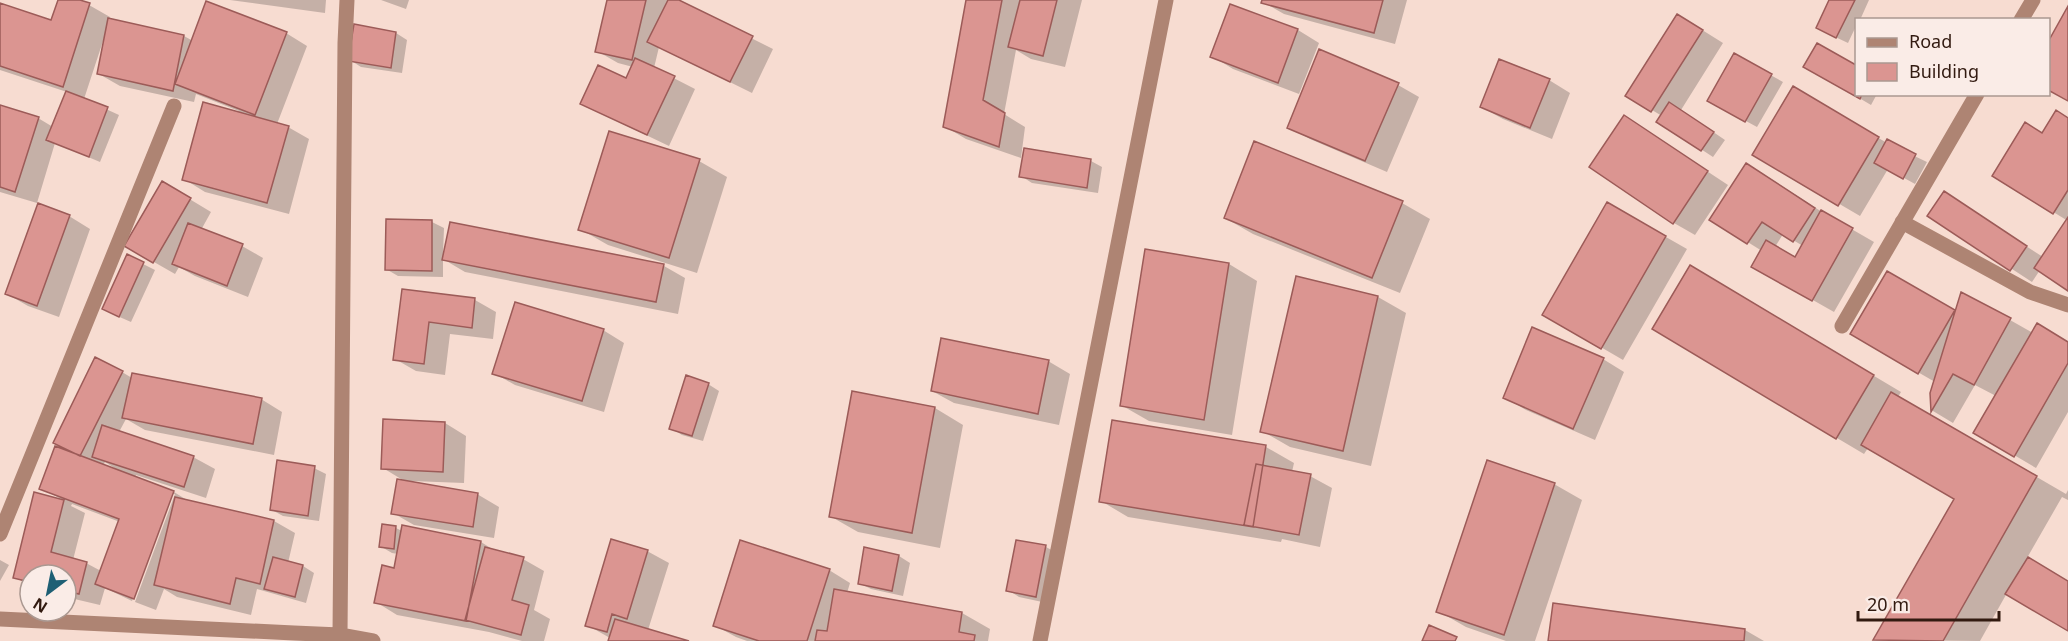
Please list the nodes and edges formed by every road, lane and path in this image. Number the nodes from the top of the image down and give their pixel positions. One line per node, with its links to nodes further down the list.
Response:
1 (347, 0): 12 (street)
2 (1166, 0): 15 (street)
3 (2033, 0): 4 (street)
4 (2022, 18)
5 (1976, 96): 7 (street)
6 (174, 105): 10 (street)
7 (1902, 222): 8 (street); 9 (street)
8 (2068, 305)
9 (1842, 326)
10 (0, 534)
11 (0, 619): 13 (street)
12 (340, 635): 13 (street); 14 (street)
13 (294, 637)
14 (374, 641)
15 (1040, 641)

